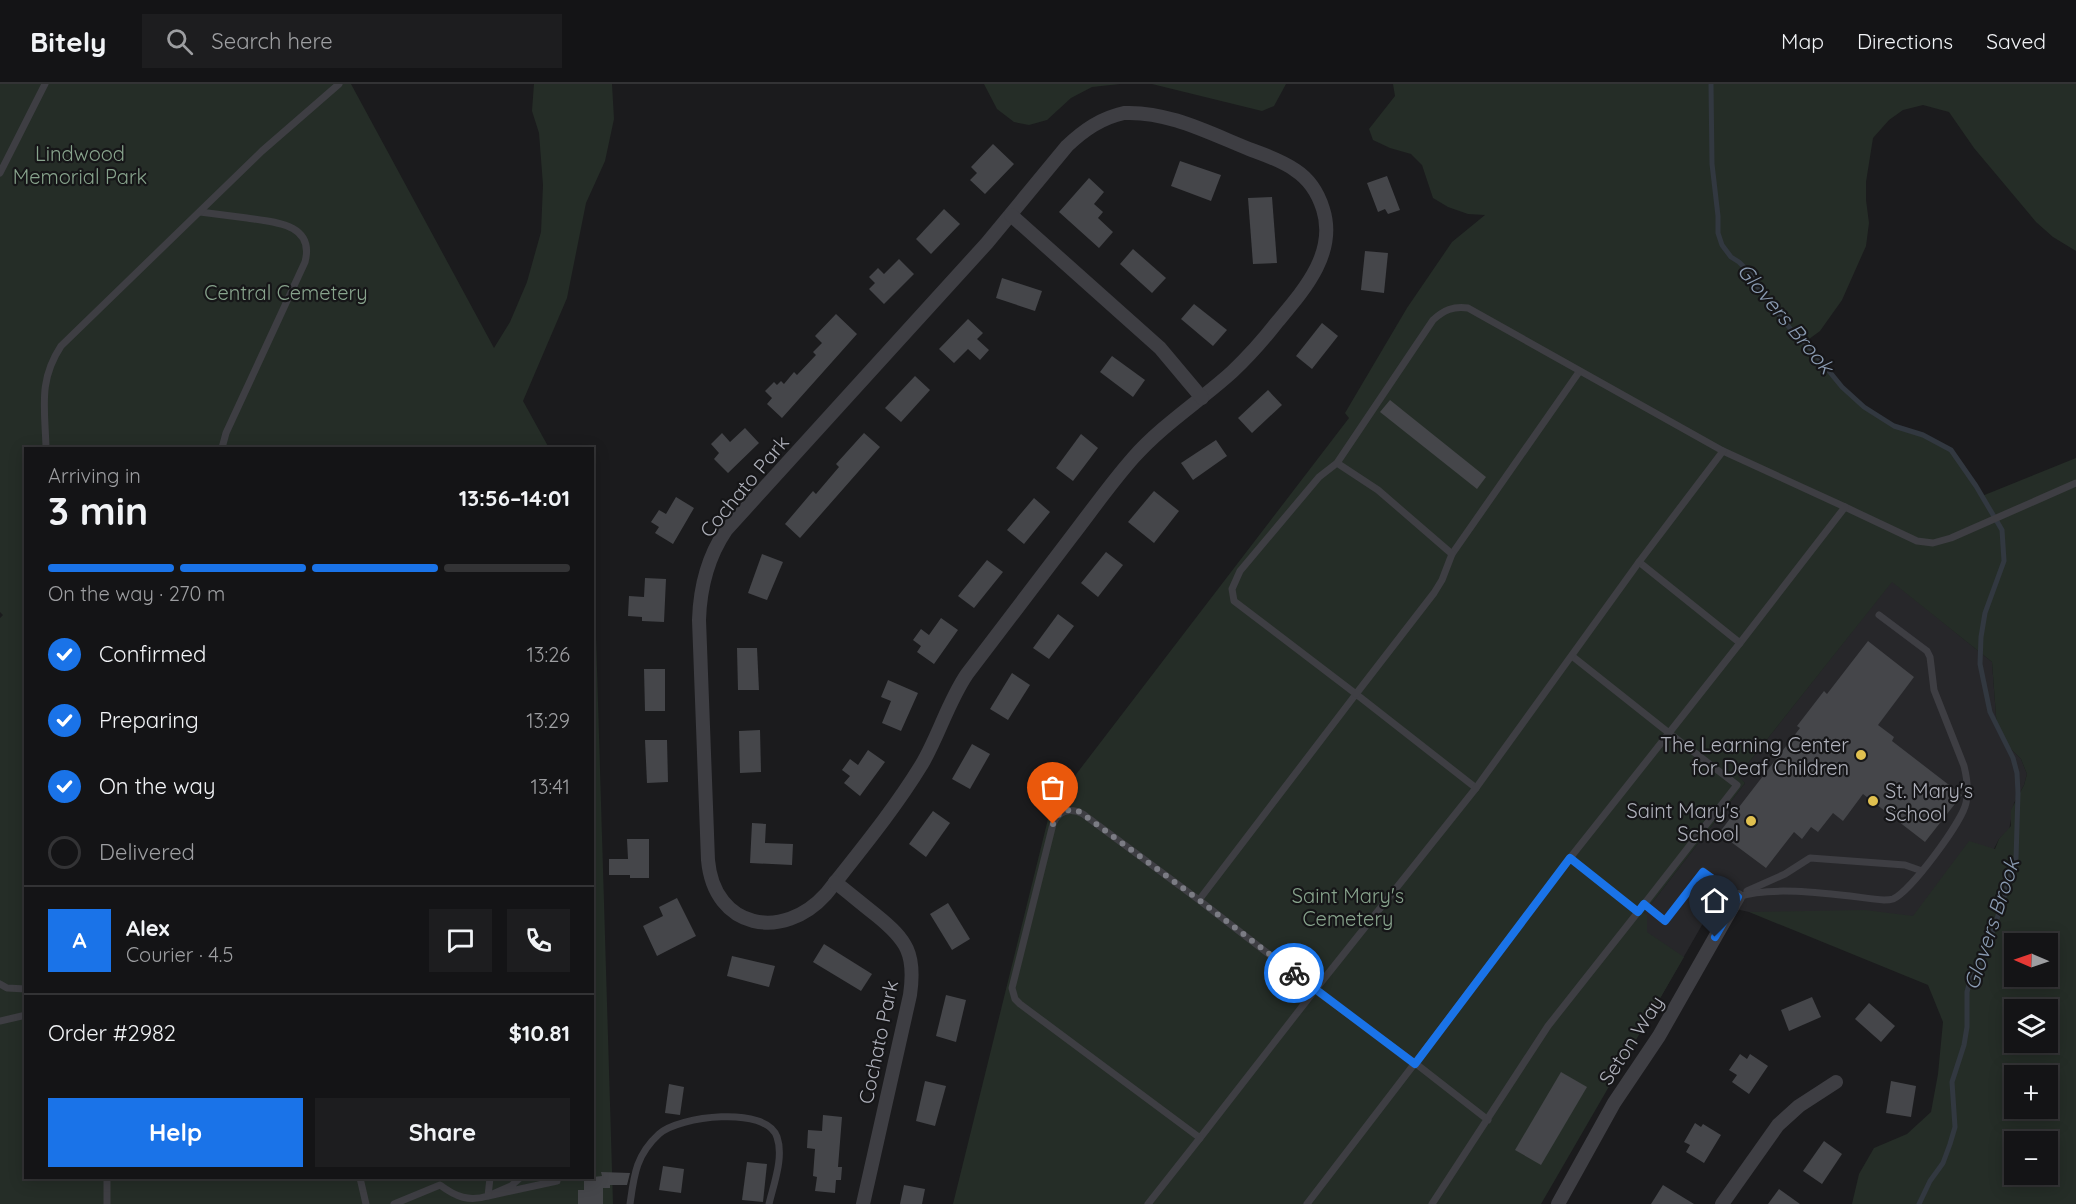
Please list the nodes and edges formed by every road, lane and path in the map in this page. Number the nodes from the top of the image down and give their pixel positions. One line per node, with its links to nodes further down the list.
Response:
1 (45, 84): 3 (lane)
2 (339, 84): 4 (lane)
3 (0, 173)
4 (200, 212): 8 (lane); 9 (lane)
5 (1011, 215): 7 (street); 7 (street, Cochato Park); 24 (street, Cochato Park)
6 (1579, 372): 10 (lane); 11 (lane); 14 (lane)
7 (1202, 398): 24 (street, Cochato Park)
8 (46, 447)
9 (222, 447)
10 (1723, 452): 13 (lane); 15 (lane)
11 (1337, 463): 14 (lane); 19 (lane)
12 (2076, 483): 13 (lane)
13 (1845, 507): 17 (lane)
14 (1452, 554): 19 (lane)
15 (1639, 562): 17 (lane); 18 (lane)
16 (1879, 615): 23 (lane)
17 (1740, 643): 20 (lane)
18 (1572, 656): 20 (lane); 21 (lane)
19 (1356, 694): 21 (lane); 26 (lane)
20 (1669, 733): 22 (lane); 27 (lane)
21 (1476, 788): 31 (lane)
22 (1570, 858): 28 (lane); 34 (lane)
23 (1922, 871): 25 (lane); 25 (lane)
24 (836, 882): 50 (street, Cochato Park)
25 (1738, 897): 27 (lane); 54 (street, Seton Way)
26 (1199, 900): 31 (lane); 37 (lane)
27 (1644, 904): 28 (lane)
28 (1638, 912): 36 (lane)
29 (0, 984): 30 (lane)
30 (24, 989)
31 (1315, 990): 34 (lane); 37 (lane)
32 (24, 1015): 33 (lane)
33 (0, 1021)
34 (1415, 1064): 36 (lane); 52 (lane)
35 (1836, 1082): 55 (street)
36 (1488, 1120): 53 (lane)
37 (1200, 1138): 51 (lane)
38 (107, 1179): 45 (lane)
39 (360, 1179): 46 (lane)
40 (490, 1179): 44 (lane)
41 (519, 1179): 44 (lane)
42 (440, 1181): 44 (lane); 47 (lane)
43 (557, 1181): 44 (lane)
44 (488, 1196)
45 (107, 1204)
46 (366, 1204)
47 (394, 1204)
48 (630, 1204): 49 (lane)
49 (769, 1204)
50 (863, 1204)
51 (1148, 1204)
52 (1307, 1204)
53 (1432, 1204)
54 (1558, 1204)
55 (1722, 1204)

